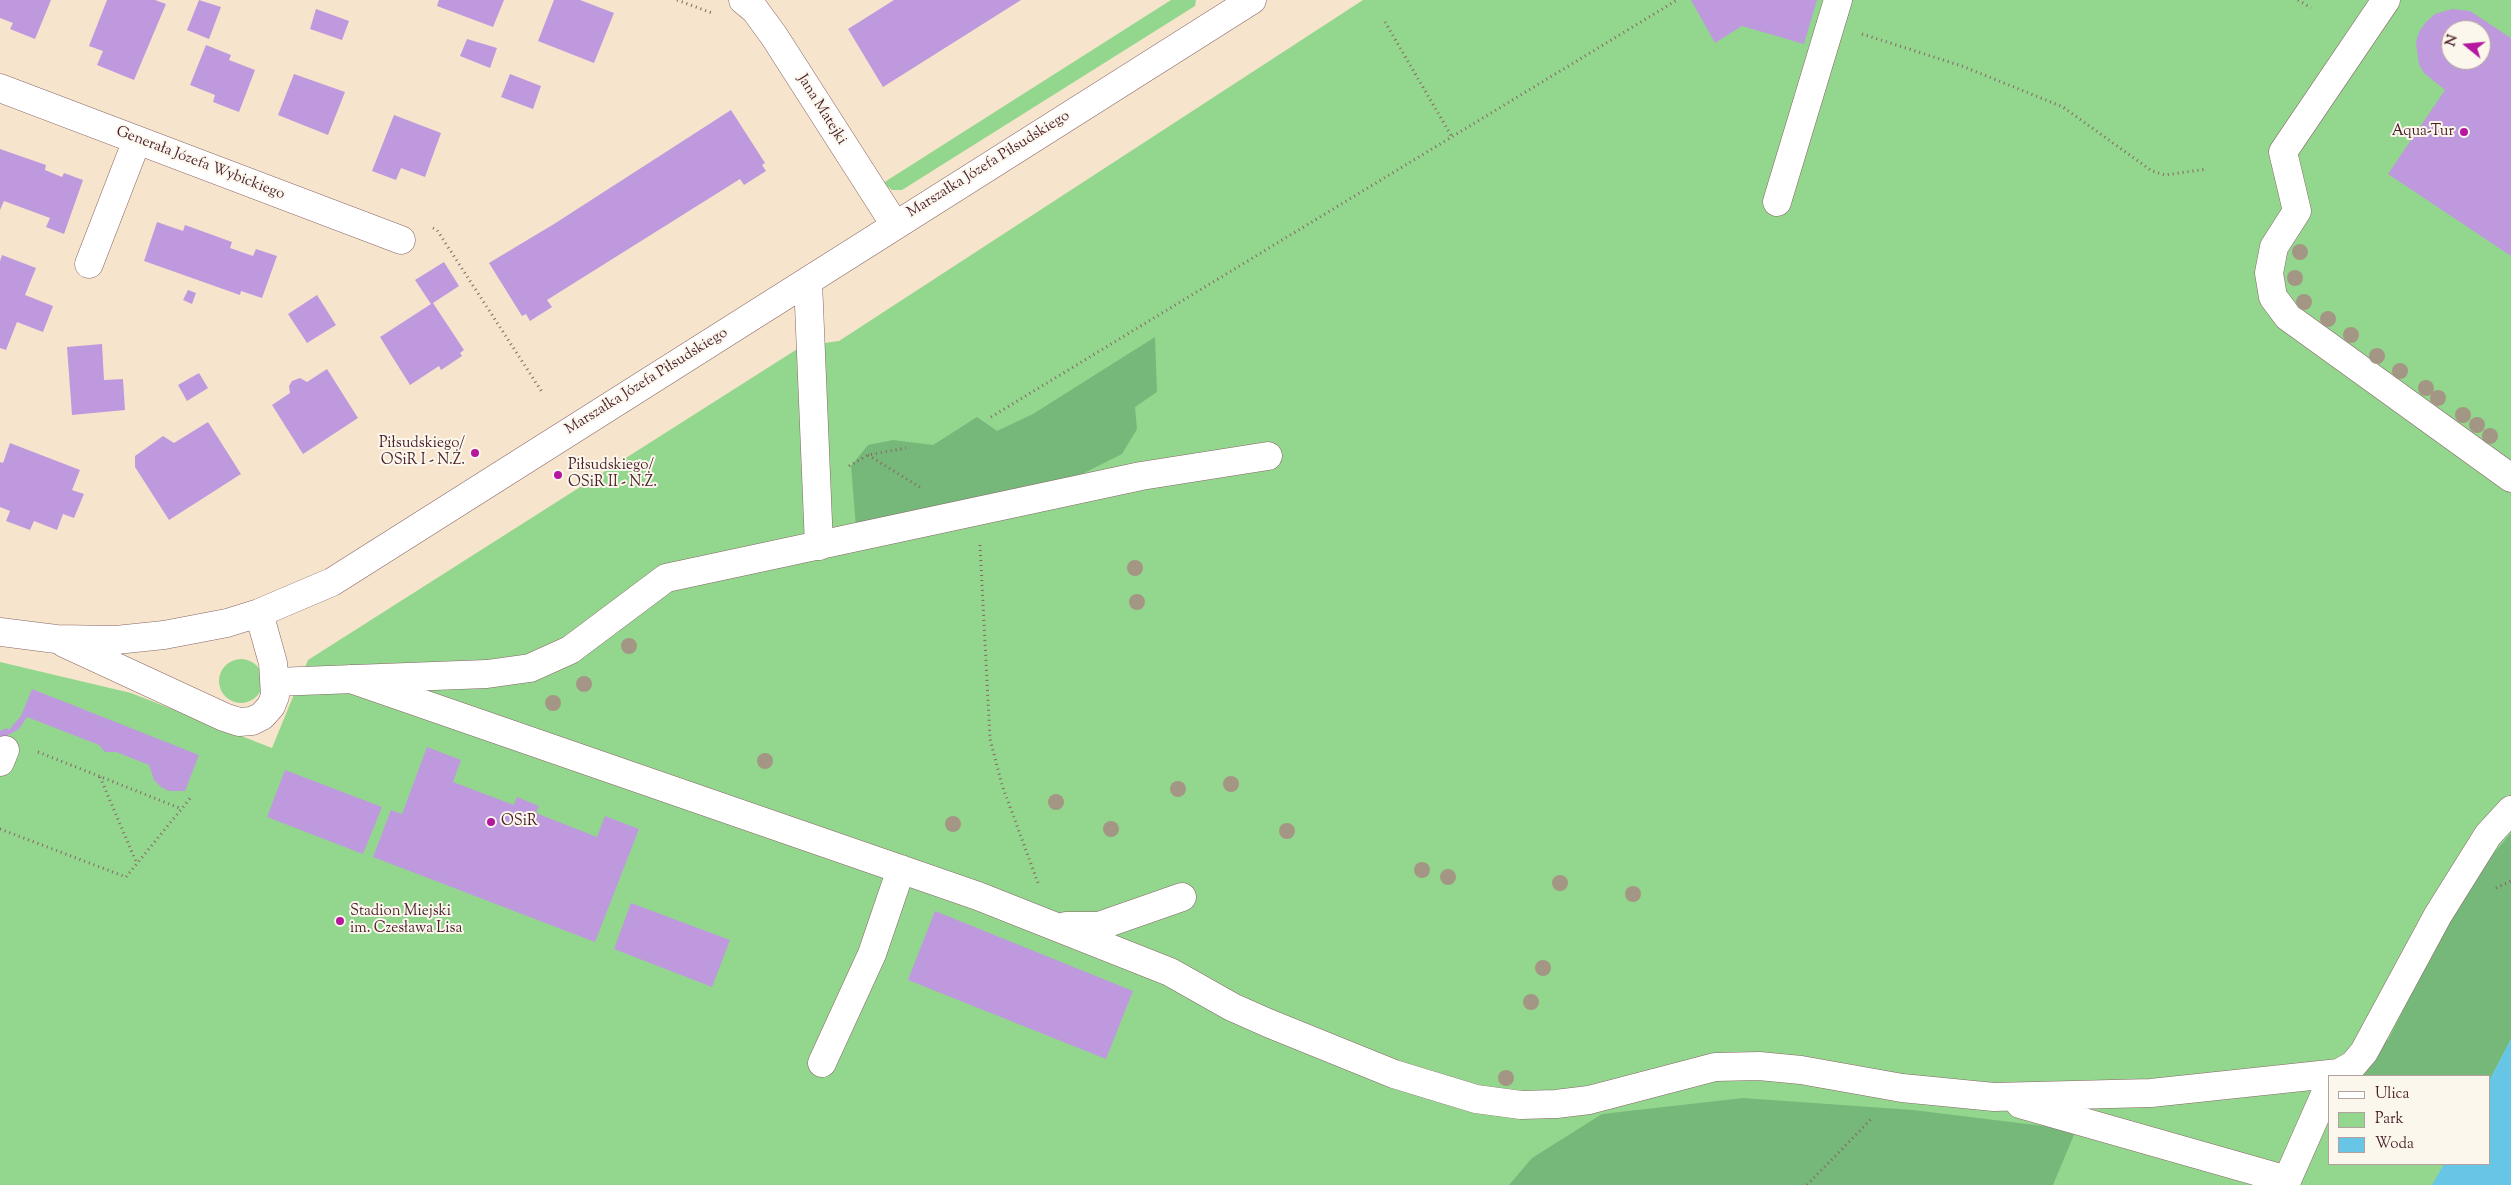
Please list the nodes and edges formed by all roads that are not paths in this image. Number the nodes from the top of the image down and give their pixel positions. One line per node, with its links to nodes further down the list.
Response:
1 (743, 0): 8 (street, Jana Matejki)
2 (1252, 0): 8 (street, Marszałka Józefa Piłsudskiego)
3 (2386, 0): 13 (street)
4 (1834, 12): 7 (street)
5 (0, 88): 6 (street, Generała Józefa Wybickiego)
6 (137, 140): 9 (street, Generała Józefa Wybickiego); 10 (street)
7 (1777, 202)
8 (895, 225): 11 (street, Marszałka Józefa Piłsudskiego)
9 (400, 240)
10 (89, 264)
11 (808, 280): 14 (street); 15 (street, Marszałka Józefa Piłsudskiego)
12 (1268, 456): 14 (street)
13 (2511, 478)
14 (819, 546): 18 (street)
15 (259, 613): 17 (street, Marszałka Józefa Piłsudskiego); 19 (street)
16 (0, 632): 17 (street, Marszałka Józefa Piłsudskiego)
17 (56, 639): 19 (street)
18 (351, 679): 19 (street); 21 (street)
19 (275, 682)
20 (2511, 810): 25 (street)
21 (901, 869): 23 (street); 24 (street)
22 (1182, 897): 23 (street)
23 (1054, 926): 28 (street)
24 (822, 1063)
25 (2337, 1075)
26 (2328, 1078): 28 (street)
27 (2328, 1087): 29 (street)
28 (1994, 1097): 29 (street)
29 (2286, 1183)

